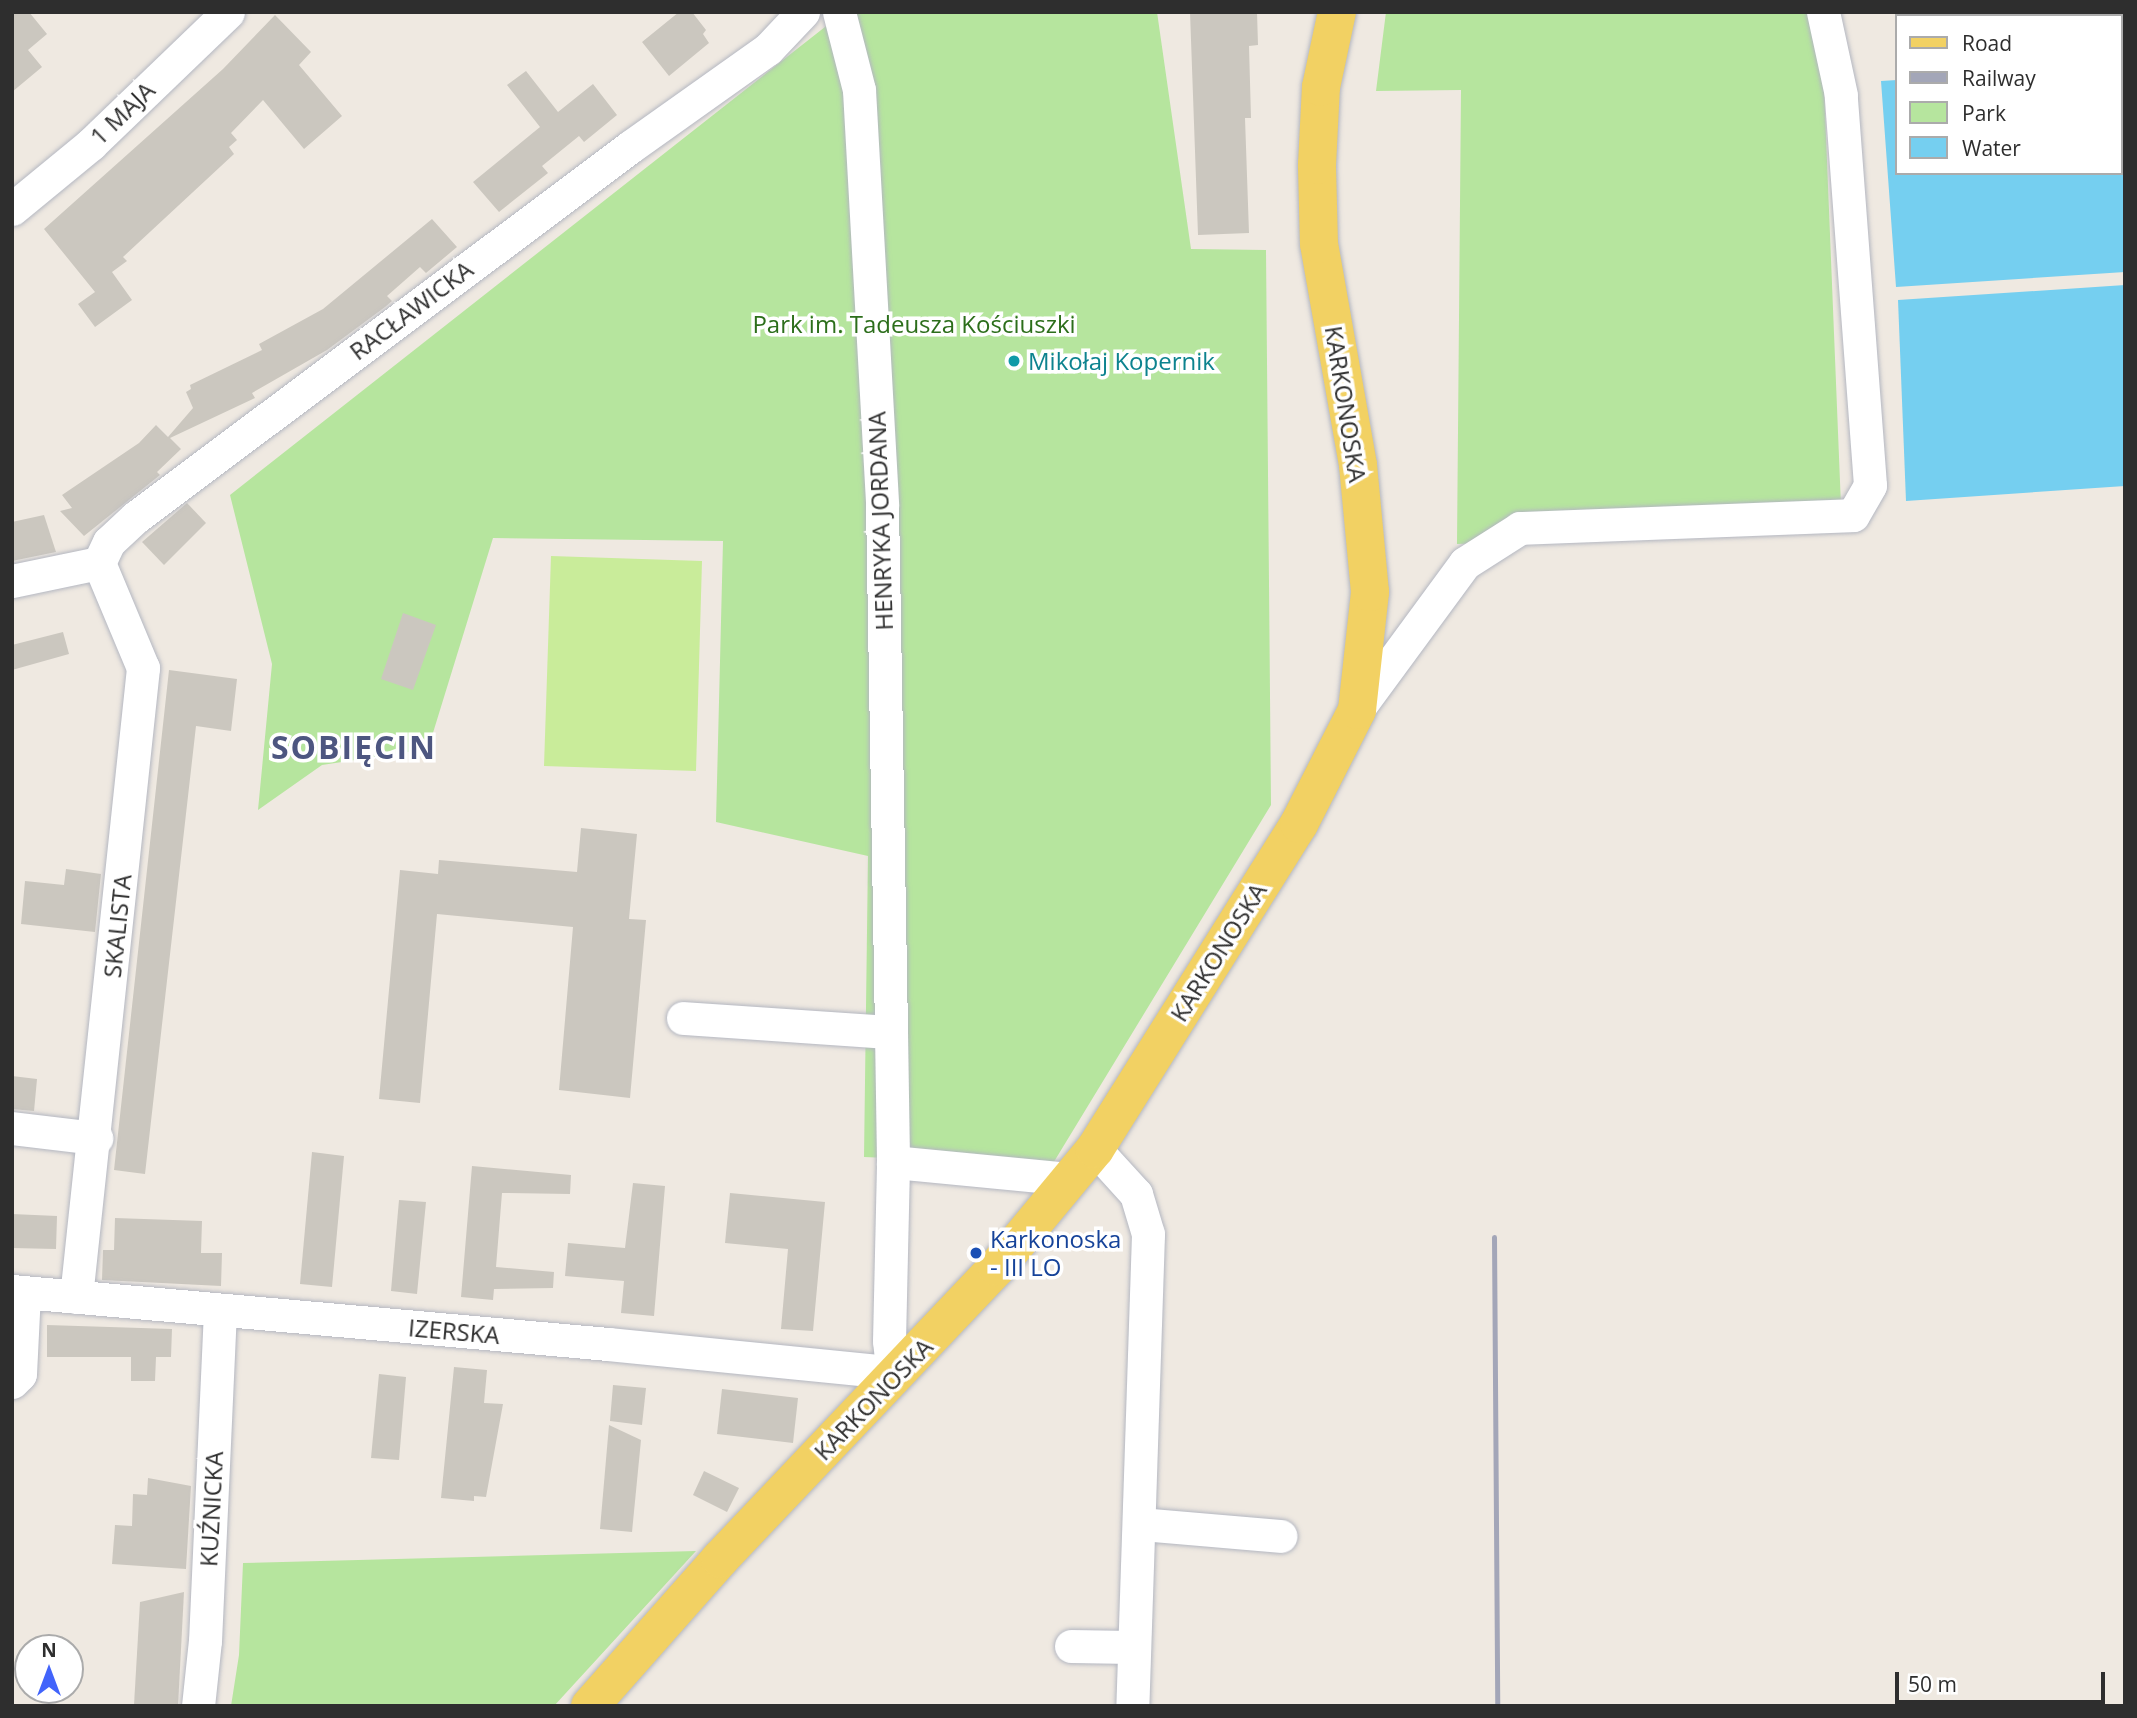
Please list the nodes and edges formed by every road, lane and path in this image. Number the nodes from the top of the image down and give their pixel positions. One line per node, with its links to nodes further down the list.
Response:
1 (228, 12): 6 (street, 1 MAJA)
2 (803, 12): 7 (street, RACŁAWICKA)
3 (839, 12): 11 (street, HENRYKA JORDANA)
4 (1337, 12): 9 (main road, KARKONOSKA)
5 (1823, 12): 9 (street)
6 (12, 209)
7 (99, 563): 8 (street); 13 (street, SKALISTA)
8 (12, 581)
9 (1357, 710): 14 (main road, KARKONOSKA)
10 (684, 1018): 11 (street)
11 (891, 1032): 15 (street, HENRYKA JORDANA)
12 (12, 1128): 13 (street)
13 (96, 1138): 18 (street, SKALISTA)
14 (1095, 1149): 16 (main road, KARKONOSKA); 22 (street)
15 (893, 1162): 16 (street); 20 (street, HENRYKA JORDANA)
16 (1070, 1179): 20 (main road, KARKONOSKA)
17 (18, 1291): 18 (street, IZERSKA); 21 (street)
18 (76, 1297): 19 (street, IZERSKA)
19 (220, 1311): 20 (street, IZERSKA); 26 (street, KUŹNICKA)
20 (893, 1378): 27 (main road, KARKONOSKA)
21 (12, 1382)
22 (1141, 1524): 23 (street); 25 (street)
23 (1280, 1536)
24 (1071, 1646): 25 (street)
25 (1132, 1647): 28 (street)
26 (198, 1706)
27 (590, 1706)
28 (1132, 1706)

